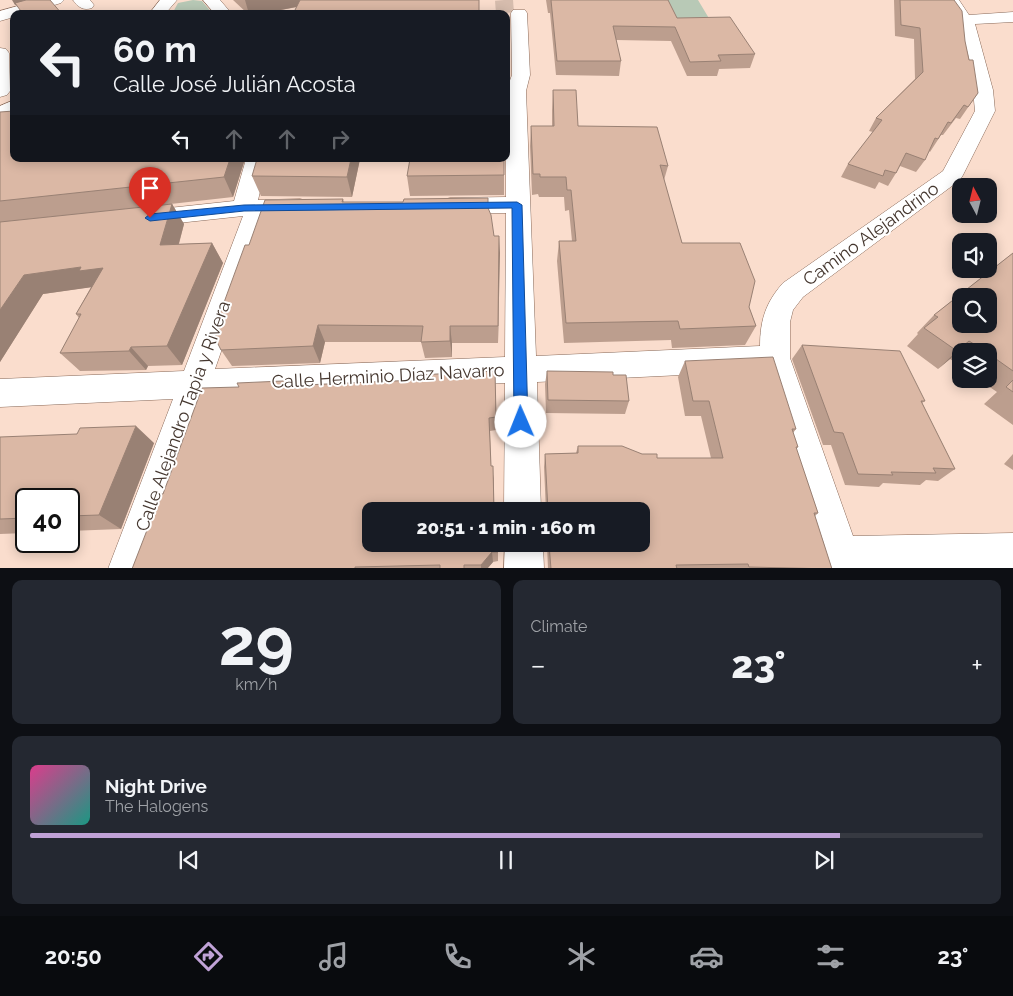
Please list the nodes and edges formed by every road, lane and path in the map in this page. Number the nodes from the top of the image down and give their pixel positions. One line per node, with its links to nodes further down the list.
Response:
1 (56, 0): 6 (street)
2 (153, 0): 7 (street)
3 (169, 0): 8 (street)
4 (211, 0): 9 (street)
5 (951, 0): 12 (street, Camino Alejandrino)
6 (21, 10)
7 (145, 10)
8 (159, 10)
9 (220, 10)
10 (510, 13): 16 (street)
11 (1013, 17): 12 (street)
12 (964, 20): 23 (street, Camino Alejandrino)
13 (0, 53): 15 (street)
14 (510, 77): 16 (street)
15 (0, 91)
16 (516, 91): 18 (street)
17 (257, 162): 21 (street, Calle Alejandro Tapia y Rivera)
18 (517, 205): 19 (street); 24 (street)
19 (427, 206)
20 (318, 207): 21 (street)
21 (251, 208): 22 (street); 25 (street, Calle Alejandro Tapia y Rivera)
22 (117, 221)
23 (775, 358): 24 (street, Calle Herminio Díaz Navarro); 30 (street, Camino Alejandrino)
24 (520, 369): 25 (street, Calle Herminio Díaz Navarro); 27 (street)
25 (194, 386): 26 (street, Calle Herminio Díaz Navarro); 31 (street, Calle Alejandro Tapia y Rivera)
26 (0, 394)
27 (523, 502)
28 (524, 552): 32 (street)
29 (1013, 552): 30 (street)
30 (843, 562)
31 (128, 568)
32 (524, 568)

